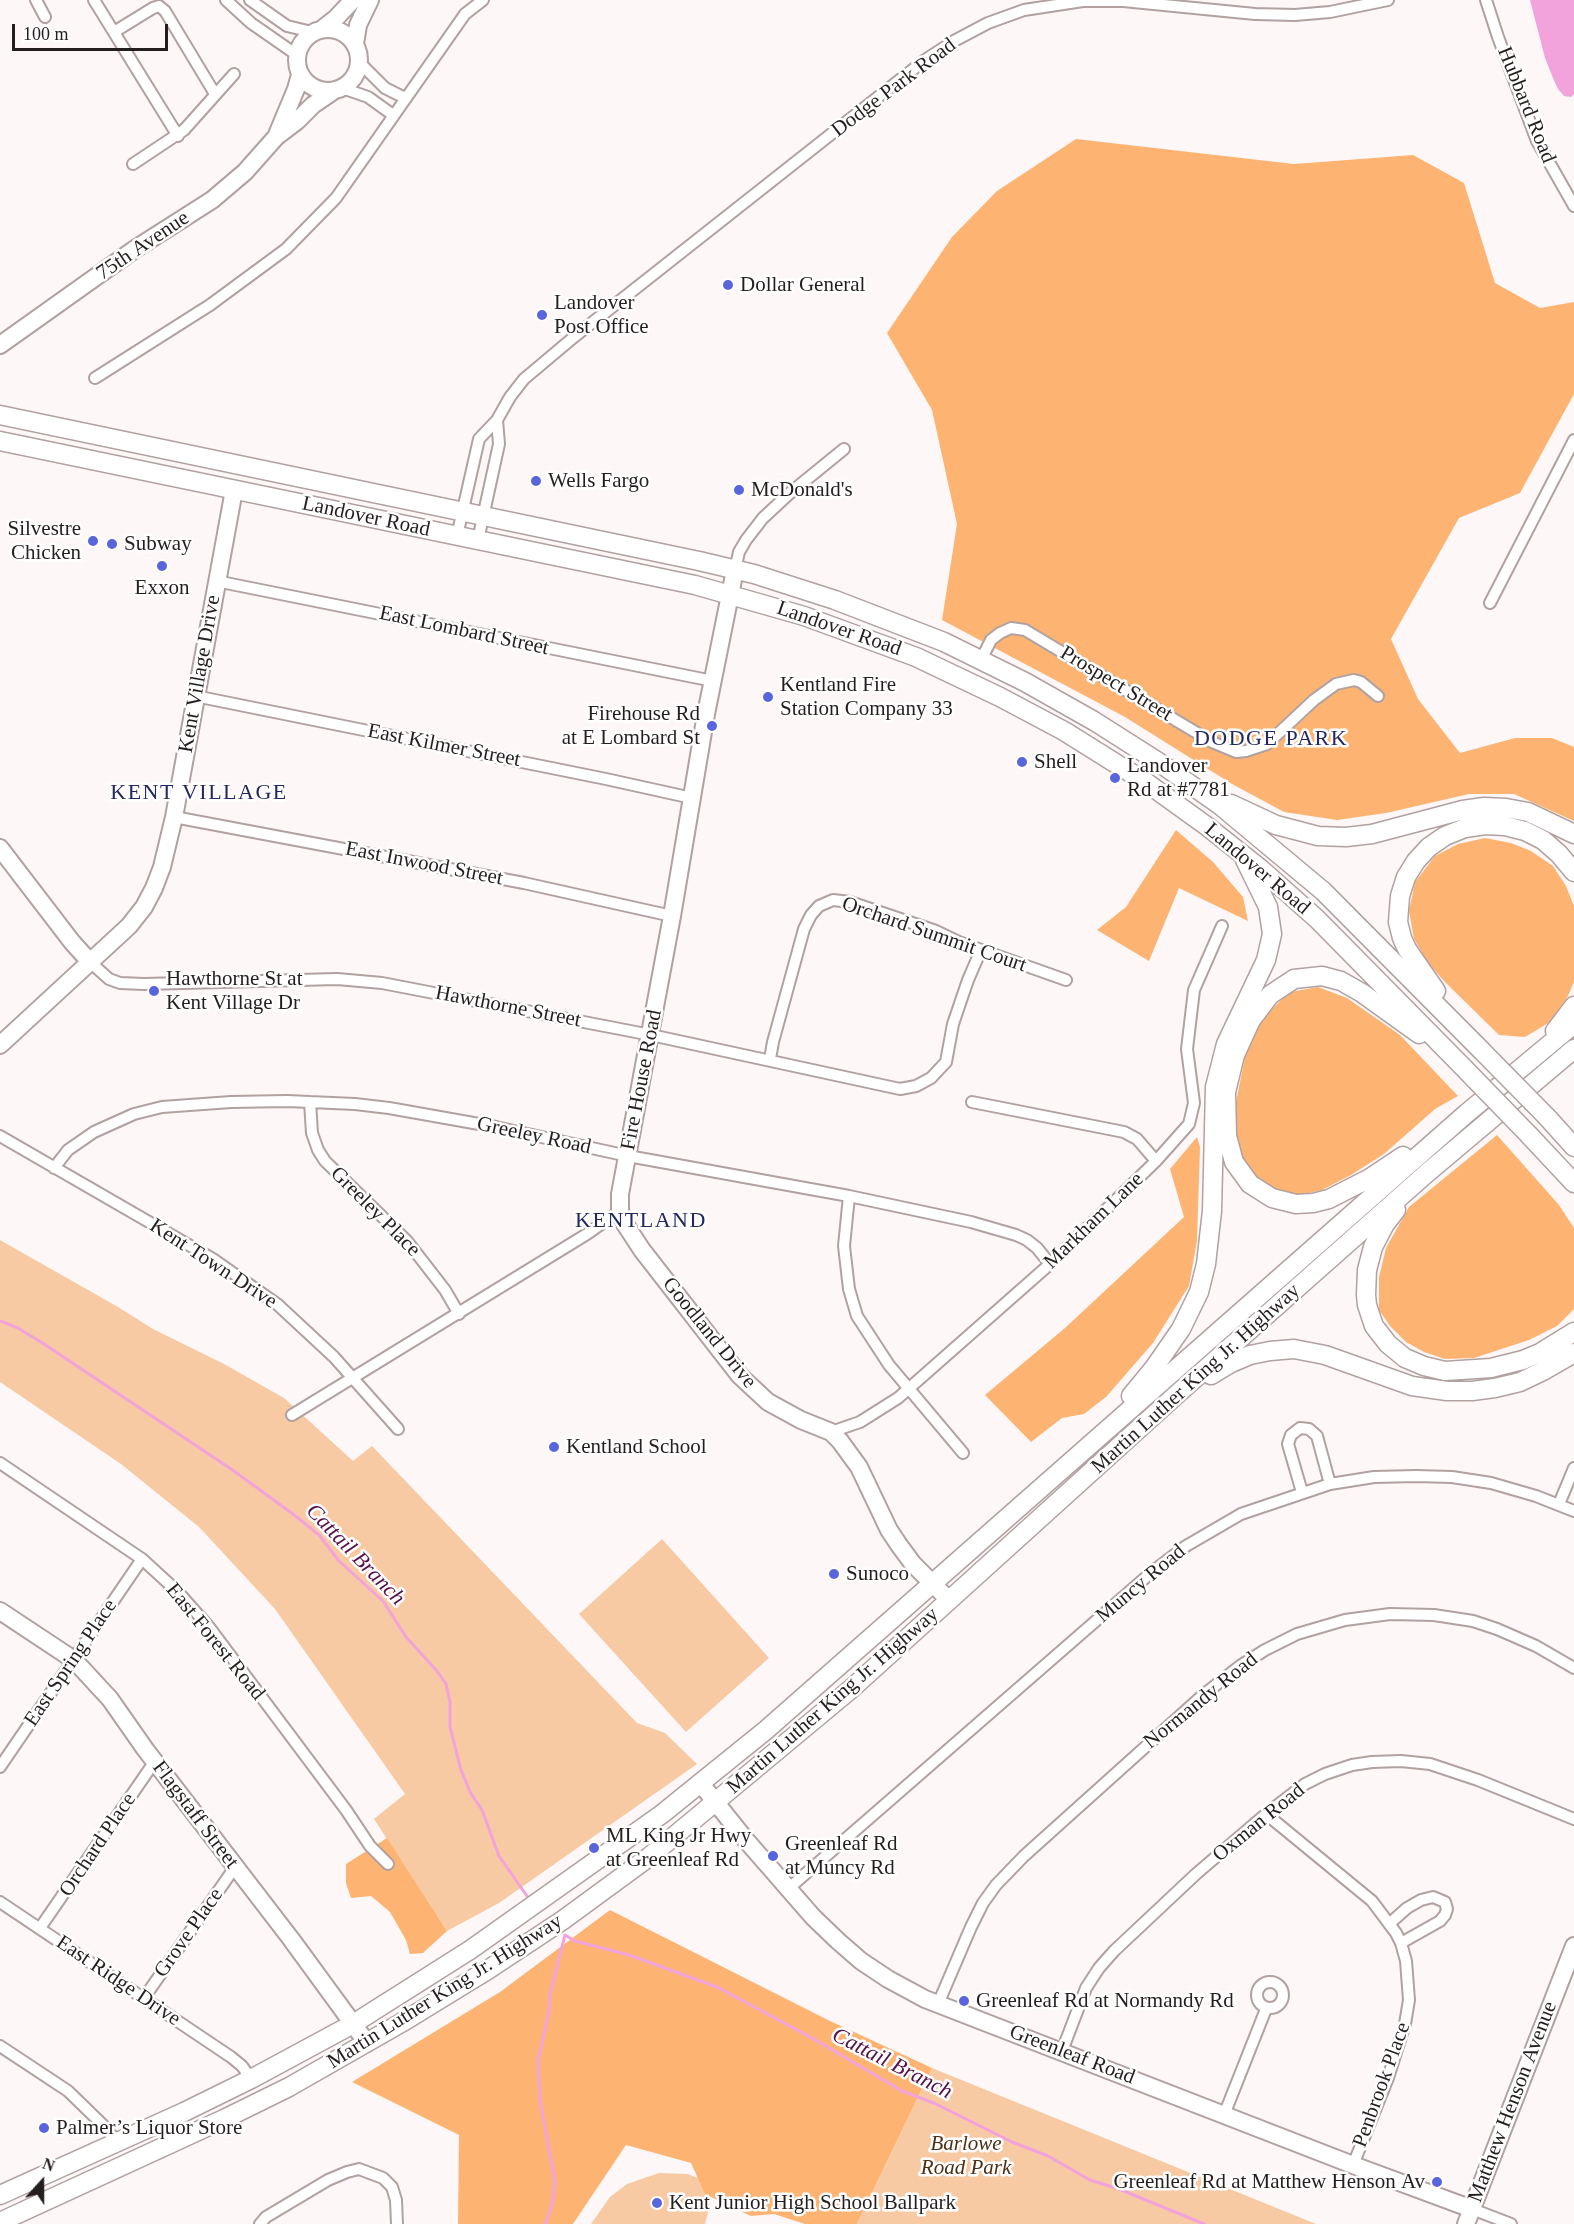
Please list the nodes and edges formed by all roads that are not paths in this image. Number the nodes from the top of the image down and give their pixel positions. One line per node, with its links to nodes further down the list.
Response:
1 (36, 0): 10 (street)
2 (94, 0): 12 (street)
3 (226, 0): 14 (street)
4 (250, 0): 11 (street)
5 (353, 0): 11 (street)
6 (370, 0): 13 (street)
7 (483, 0): 20 (street)
8 (1388, 0): 29 (street, Dodge Park Road)
9 (1486, 0): 25 (street, Hubbard Road)
10 (45, 17)
11 (317, 31): 13 (street); 14 (street)
12 (114, 32): 19 (street); 22 (street)
13 (355, 44): 15 (street)
14 (297, 55): 17 (street)
15 (359, 62): 18 (street); 20 (street)
16 (234, 74): 19 (street)
17 (300, 75): 18 (street); 23 (street, 75th Avenue)
18 (339, 89): 21 (street); 23 (street, 75th Avenue)
19 (215, 94): 22 (street)
20 (405, 98): 21 (street)
21 (393, 115): 27 (street)
22 (178, 136): 24 (street)
23 (276, 136): 26 (street, 75th Avenue)
24 (133, 164)
25 (1574, 206)
26 (0, 345)
27 (95, 378)
28 (0, 416): 34 (main road, Landover Road)
29 (497, 420): 34 (street, Dodge Park Road); 35 (street)
30 (1574, 440): 41 (street)
31 (0, 441): 33 (main road, Landover Road)
32 (844, 449): 38 (street)
33 (234, 490): 36 (main road, Landover Road); 39 (street, Kent Village Drive)
34 (462, 511): 35 (main road, Landover Road); 36 (street, Dodge Park Road)
35 (483, 516): 37 (street); 38 (main road, Landover Road)
36 (457, 536): 37 (main road, Landover Road)
37 (478, 540): 40 (main road, Landover Road)
38 (735, 570): 40 (street, Fire House Road); 42 (main road, Landover Road)
39 (216, 581): 43 (street, East Lombard Street); 45 (street, Kent Village Drive)
40 (729, 594): 43 (street, Fire House Road); 44 (main road, Landover Road)
41 (1491, 603)
42 (981, 660): 44 (main road); 46 (street, Prospect Street); 47 (main road, Landover Road)
43 (712, 681): 48 (street, Fire House Road)
44 (970, 682): 52 (main road, Landover Road)
45 (195, 696): 48 (street, East Kilmer Street); 49 (street, Kent Village Drive)
46 (1378, 696)
47 (1183, 778): 50 (main road); 63 (main road, Landover Road)
48 (692, 798): 54 (street, Fire House Road)
49 (174, 817): 54 (street, East Inwood Street); 57 (street, Kent Village Drive)
50 (1574, 834)
51 (0, 848): 57 (street, Hawthorne Street)
52 (1241, 853): 67 (main road, Landover Road); 93 (main road)
53 (1574, 872): 63 (main road)
54 (672, 916): 61 (street, Fire House Road)
55 (1222, 926): 76 (street, Markham Lane)
56 (981, 950): 58 (street, Orchard Summit Court); 66 (street, Hawthorne Street); 66 (street, Orchard Summit Court)
57 (90, 963): 61 (street, Hawthorne Street); 62 (street, Kent Village Drive)
58 (1066, 980)
59 (1574, 1006): 65 (main road)
60 (1574, 1024): 65 (main road, Martin Luther King Jr. Highway)
61 (651, 1035): 66 (street, Hawthorne Street); 75 (street, Fire House Road)
62 (0, 1045)
63 (1481, 1050): 71 (main road, Landover Road, bridge)
64 (1574, 1050): 78 (main road, Martin Luther King Jr. Highway)
65 (1537, 1054): 70 (main road, Martin Luther King Jr. Highway)
66 (770, 1059)
67 (1461, 1065): 70 (main road); 79 (main road, Landover Road, bridge)
68 (310, 1102): 75 (street, Greeley Road); 77 (street, Greeley Road); 83 (street, Greeley Place)
69 (972, 1102): 76 (street)
70 (1467, 1113): 93 (main road, Martin Luther King Jr. Highway)
71 (1547, 1117): 73 (main road); 74 (main road, Landover Road)
72 (0, 1136): 77 (street, Kent Town Drive)
73 (1574, 1138)
74 (1574, 1147)
75 (628, 1156): 80 (street, Greeley Road); 81 (street, Fire House Road)
76 (1156, 1161): 82 (street, Markham Lane)
77 (54, 1168): 86 (street, Kent Town Drive)
78 (1427, 1173): 84 (main road); 91 (main road, Martin Luther King Jr. Highway)
79 (1574, 1183)
80 (849, 1196): 82 (street, Greeley Road); 87 (street)
81 (620, 1211): 83 (street); 90 (street, Goodland Drive)
82 (1050, 1264): 87 (street, Markham Lane)
83 (459, 1314): 86 (street)
84 (1574, 1332)
85 (1574, 1353): 91 (main road)
86 (352, 1379): 88 (street); 89 (street, Kent Town Drive)
87 (908, 1389): 90 (street, Markham Lane); 92 (street)
88 (292, 1415)
89 (398, 1429)
90 (831, 1432): 101 (street, Goodland Drive)
91 (1125, 1443): 102 (main road, Martin Luther King Jr. Highway)
92 (963, 1453)
93 (1079, 1454): 101 (main road, Martin Luther King Jr. Highway)
94 (0, 1463): 100 (street, East Forest Road)
95 (1574, 1468): 98 (street)
96 (1330, 1484): 97 (street, Muncy Road); 97 (street); 98 (street, Muncy Road)
97 (1302, 1491): 114 (street, Muncy Road)
98 (1559, 1504): 99 (street, Muncy Road)
99 (1574, 1511)
100 (142, 1559): 104 (street, East Spring Place); 112 (street, East Forest Road)
101 (933, 1583): 102 (street, Goodland Drive); 108 (main road, Martin Luther King Jr. Highway)
102 (949, 1600): 109 (main road, Martin Luther King Jr. Highway)
103 (0, 1611): 104 (street, Flagstaff Street)
104 (74, 1660): 106 (street, East Spring Place); 107 (street, Flagstaff Street)
105 (1574, 1668): 121 (street, Normandy Road)
106 (2, 1761)
107 (155, 1761): 113 (street, Flagstaff Street); 117 (street, Orchard Place)
108 (701, 1784): 109 (street, Greenleaf Road); 123 (main road, Martin Luther King Jr. Highway)
109 (715, 1803): 114 (street, Greenleaf Road); 124 (main road, Martin Luther King Jr. Highway)
110 (1266, 1814): 111 (street, Oxman Road); 116 (street, Penbrook Place); 126 (street, Oxman Road)
111 (1574, 1818)
112 (388, 1864)
113 (235, 1867): 120 (street, Grove Place); 123 (street, Flagstaff Street)
114 (788, 1889): 121 (street, Greenleaf Road)
115 (0, 1902): 117 (street, East Ridge Drive)
116 (1389, 1924): 118 (street, Penbrook Place); 118 (street)
117 (40, 1928): 120 (street, East Ridge Drive)
118 (1401, 1943): 130 (street, Penbrook Place)
119 (1574, 1946): 132 (street, Matthew Henson Avenue)
120 (144, 1998): 127 (street, East Ridge Drive)
121 (938, 2004): 126 (street, Greenleaf Road)
122 (1266, 2009): 128 (street)
123 (353, 2024): 124 (street, Flagstaff Street); 127 (main road, Martin Luther King Jr. Highway)
124 (367, 2043): 133 (main road, Martin Luther King Jr. Highway)
125 (0, 2046): 129 (street)
126 (1062, 2052): 128 (street, Greenleaf Road)
127 (251, 2079): 129 (main road, Martin Luther King Jr. Highway)
128 (1224, 2115): 130 (street, Greenleaf Road)
129 (117, 2142): 131 (main road, Martin Luther King Jr. Highway)
130 (1353, 2165): 132 (street, Greenleaf Road)
131 (0, 2195)
132 (1469, 2216): 136 (street, Greenleaf Road)
133 (0, 2222)
134 (260, 2224): 135 (street)
135 (397, 2224)
136 (1511, 2224)

